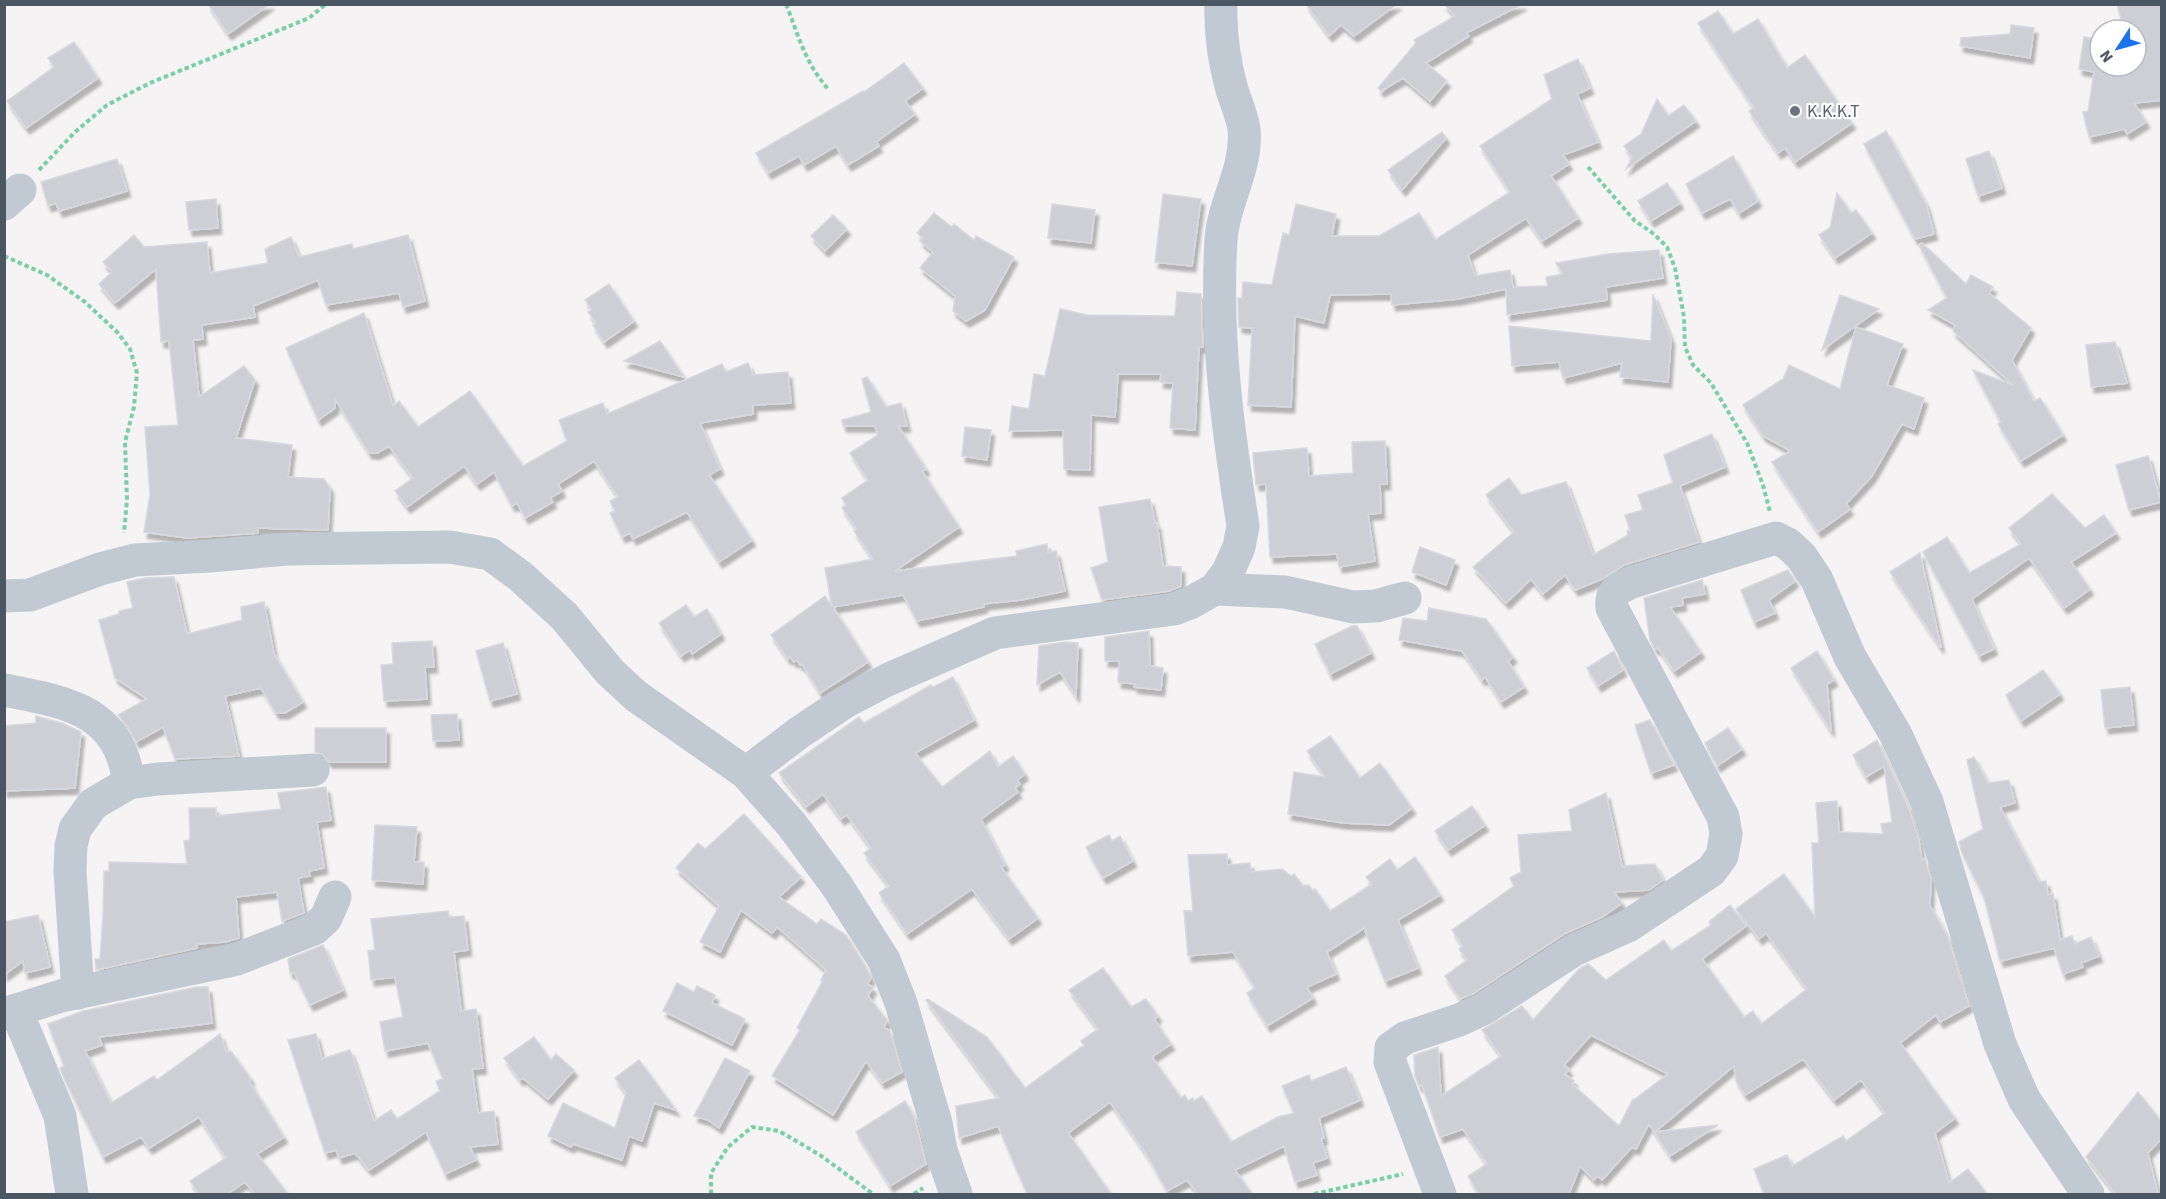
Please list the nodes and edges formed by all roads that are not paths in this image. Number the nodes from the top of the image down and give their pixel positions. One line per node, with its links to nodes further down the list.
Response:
1 (1221, 4): 2 (street)
2 (1215, 589): 4 (street); 7 (street)
3 (4, 596): 7 (street)
4 (1405, 598)
5 (4, 690): 8 (street)
6 (313, 770): 8 (street)
7 (746, 773): 14 (street)
8 (129, 783): 10 (street)
9 (335, 897): 10 (street)
10 (78, 993): 11 (street)
11 (10, 1012): 13 (street)
12 (1435, 1181): 15 (street)
13 (72, 1194)
14 (956, 1194)
15 (2088, 1194)

